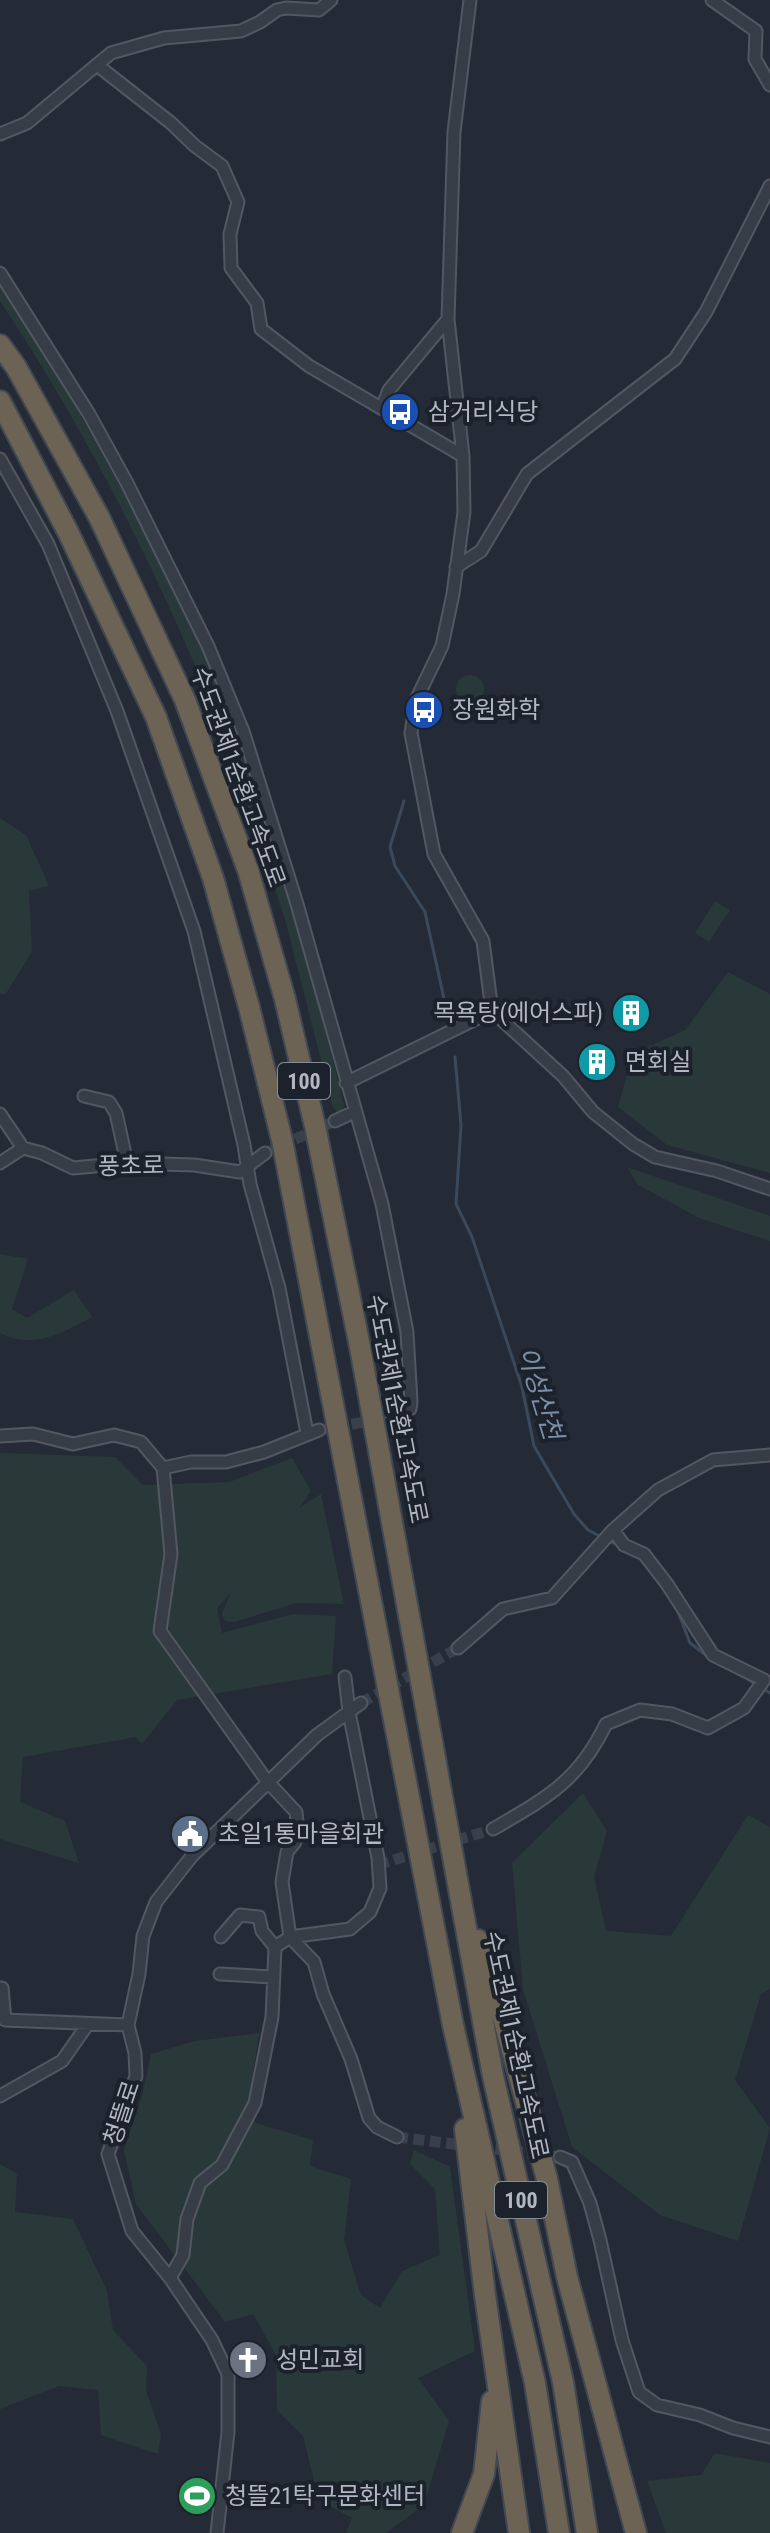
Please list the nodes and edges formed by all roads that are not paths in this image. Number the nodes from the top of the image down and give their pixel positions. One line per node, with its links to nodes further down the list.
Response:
1 (331, 0): 4 (street)
2 (470, 0): 9 (street)
3 (712, 0): 5 (street)
4 (97, 65): 6 (street); 12 (street)
5 (770, 85)
6 (0, 134)
7 (770, 186): 15 (street)
8 (0, 273): 17 (street)
9 (448, 319): 12 (street); 13 (street)
10 (0, 345): 39 (highway, 수도권제1순환고속도로 / 100)
11 (0, 401): 48 (highway, 100)
12 (382, 408): 13 (street)
13 (463, 456): 15 (street)
14 (0, 459): 26 (street)
15 (456, 567): 16 (street)
16 (492, 1011): 17 (street); 27 (street)
17 (346, 1083): 19 (street)
18 (84, 1096): 25 (street)
19 (354, 1112): 21 (street); 28 (street)
20 (0, 1114): 22 (street)
21 (335, 1121)
22 (23, 1148): 24 (street); 25 (street, 풍초로)
23 (265, 1153): 26 (street)
24 (0, 1163)
25 (127, 1163): 26 (street, 풍초로)
26 (247, 1166): 31 (street)
27 (770, 1189)
28 (393, 1417)
29 (0, 1436): 31 (street)
30 (770, 1455): 32 (street)
31 (163, 1468): 37 (street)
32 (613, 1530): 33 (street); 38 (street)
33 (458, 1648)
34 (345, 1677): 36 (street)
35 (361, 1703): 36 (street, 청뜰로)
36 (349, 1712): 37 (street, 청뜰로); 41 (street)
37 (267, 1781): 41 (street); 47 (street, 청뜰로)
38 (493, 1829)
39 (454, 1868): 59 (highway, 수도권제1순환고속도로 / 100); 60 (highway)
40 (221, 1937): 42 (street)
41 (290, 1937): 42 (street); 50 (street)
42 (275, 1947): 44 (street)
43 (220, 1974): 44 (street)
44 (273, 1977): 52 (street)
45 (2, 1988): 46 (street)
46 (88, 2024): 47 (street); 49 (street)
47 (128, 2025): 52 (street, 청뜰로)
48 (453, 2025): 53 (highway); 58 (highway, 100)
49 (0, 2096)
50 (397, 2137)
51 (560, 2157): 54 (street)
52 (170, 2278): 55 (street, 청뜰로)
53 (495, 2369): 56 (highway); 57 (highway)
54 (770, 2437)
55 (217, 2533)
56 (462, 2533)
57 (519, 2533)
58 (559, 2533)
59 (587, 2533)
60 (636, 2533)

